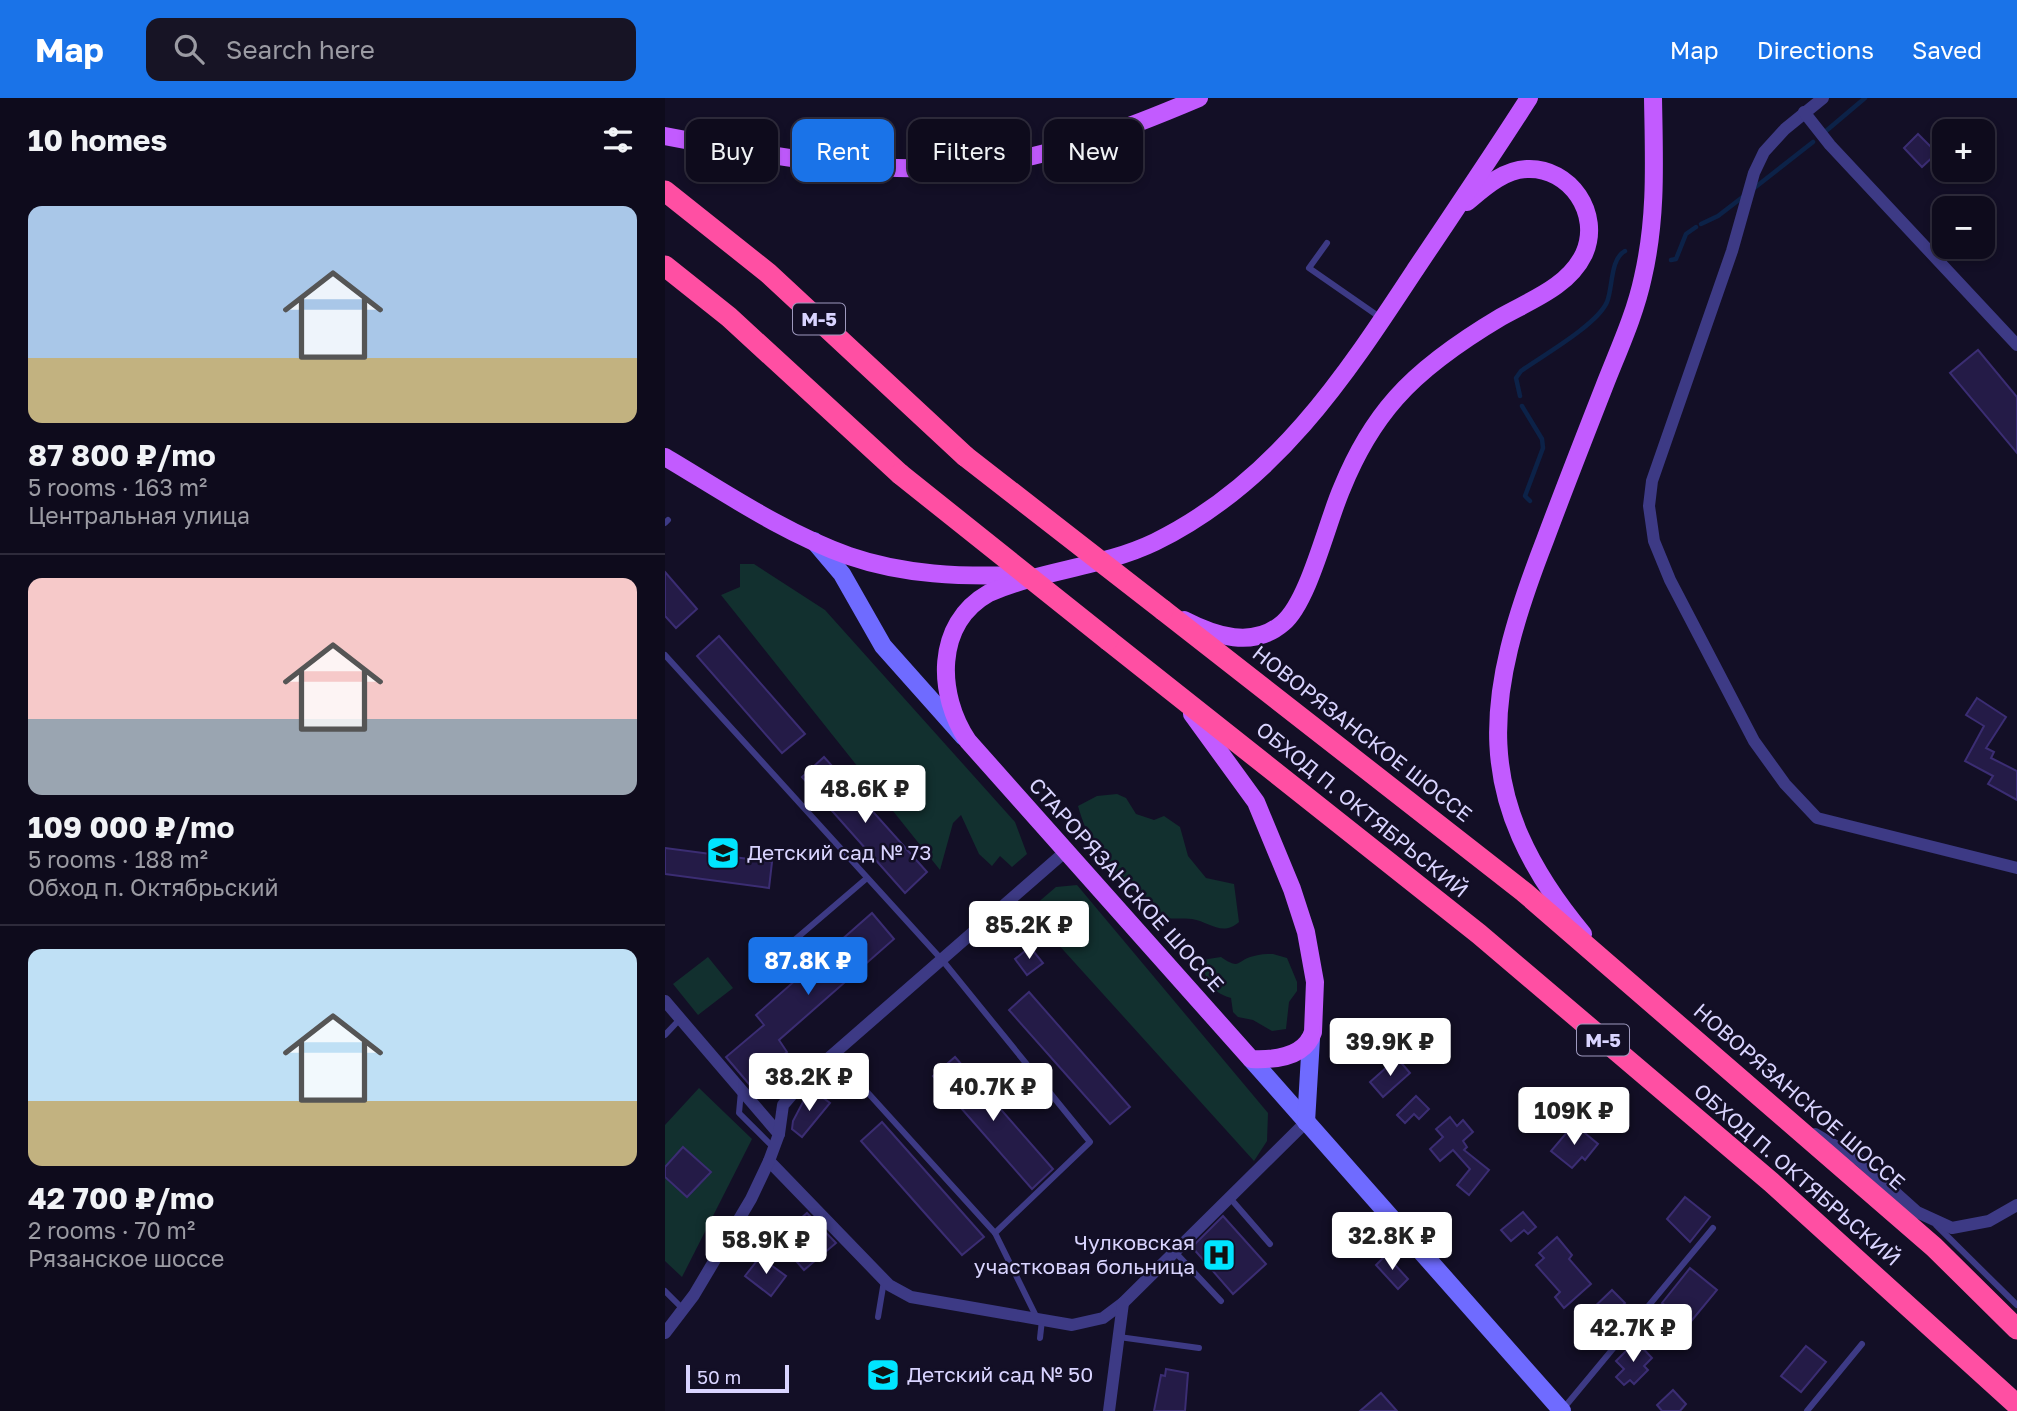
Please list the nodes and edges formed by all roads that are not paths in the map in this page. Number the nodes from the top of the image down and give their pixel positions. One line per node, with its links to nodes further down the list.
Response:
1 (1199, 98): 6 (main road)
2 (1529, 98): 8 (main road)
3 (1653, 98): 25 (main road)
4 (1823, 98): 5 (street)
5 (1804, 112): 12 (street); 21 (street)
6 (665, 136)
7 (665, 191): 16 (highway, НОВОРЯЗАНСКОЕ ШОССЕ / М-5, bridge)
8 (1453, 213): 11 (main road); 16 (main road)
9 (1327, 243): 11 (lane)
10 (665, 266): 18 (highway, ОБХОД П. ОКТЯБРЬСКИЙ / М-5, bridge)
11 (1383, 319): 15 (main road)
12 (2017, 345)
13 (665, 457): 14 (main road)
14 (814, 541): 15 (main road); 19 (main road)
15 (1058, 571): 19 (main road, СТАРОРЯЗАНСКОЕ ШОССЕ)
16 (1163, 610): 25 (highway, НОВОРЯЗАНСКОЕ ШОССЕ / М-5)
17 (665, 655): 22 (lane)
18 (1174, 692): 29 (main road); 59 (highway, ОБХОД П. ОКТЯБРЬСКИЙ / М-5)
19 (968, 741): 20 (main road, СТАРОРЯЗАНСКОЕ ШОССЕ)
20 (1066, 851): 24 (street); 30 (main road, СТАРОРЯЗАНСКОЕ ШОССЕ)
21 (2017, 868)
22 (867, 878): 23 (lane); 24 (lane)
23 (770, 961)
24 (943, 961): 31 (street); 42 (lane)
25 (1606, 961): 33 (highway, НОВОРЯЗАНСКОЕ ШОССЕ / М-5)
26 (665, 1001): 27 (street)
27 (681, 1018): 28 (lane); 32 (street)
28 (665, 1035)
29 (1311, 1039): 30 (main road); 34 (main road)
30 (1251, 1059): 34 (main road)
31 (815, 1069): 35 (street); 42 (lane)
32 (741, 1089): 35 (street); 36 (lane)
33 (1787, 1118): 40 (street); 53 (highway, НОВОРЯЗАНСКОЕ ШОССЕ / М-5)
34 (1306, 1122): 38 (street); 61 (main road)
35 (779, 1134): 36 (street)
36 (774, 1148): 37 (street)
37 (769, 1161): 45 (street); 50 (street)
38 (1229, 1198): 43 (lane); 44 (street)
39 (2017, 1205): 40 (street)
40 (1933, 1221): 49 (lane)
41 (1713, 1228): 61 (lane)
42 (995, 1233): 52 (lane)
43 (1270, 1244)
44 (1175, 1252): 47 (lane); 48 (street)
45 (884, 1279): 51 (lane); 52 (street)
46 (665, 1291): 50 (lane)
47 (1221, 1301)
48 (1123, 1303): 52 (street); 55 (street)
49 (2017, 1305)
50 (683, 1309): 54 (street)
51 (878, 1317)
52 (1040, 1320): 56 (lane)
53 (2017, 1329)
54 (665, 1333)
55 (1119, 1337): 58 (lane); 60 (street)
56 (1040, 1338)
57 (1861, 1344): 62 (lane)
58 (1199, 1348)
59 (2017, 1405)
60 (1109, 1411)
61 (1562, 1411)
62 (1807, 1411)

